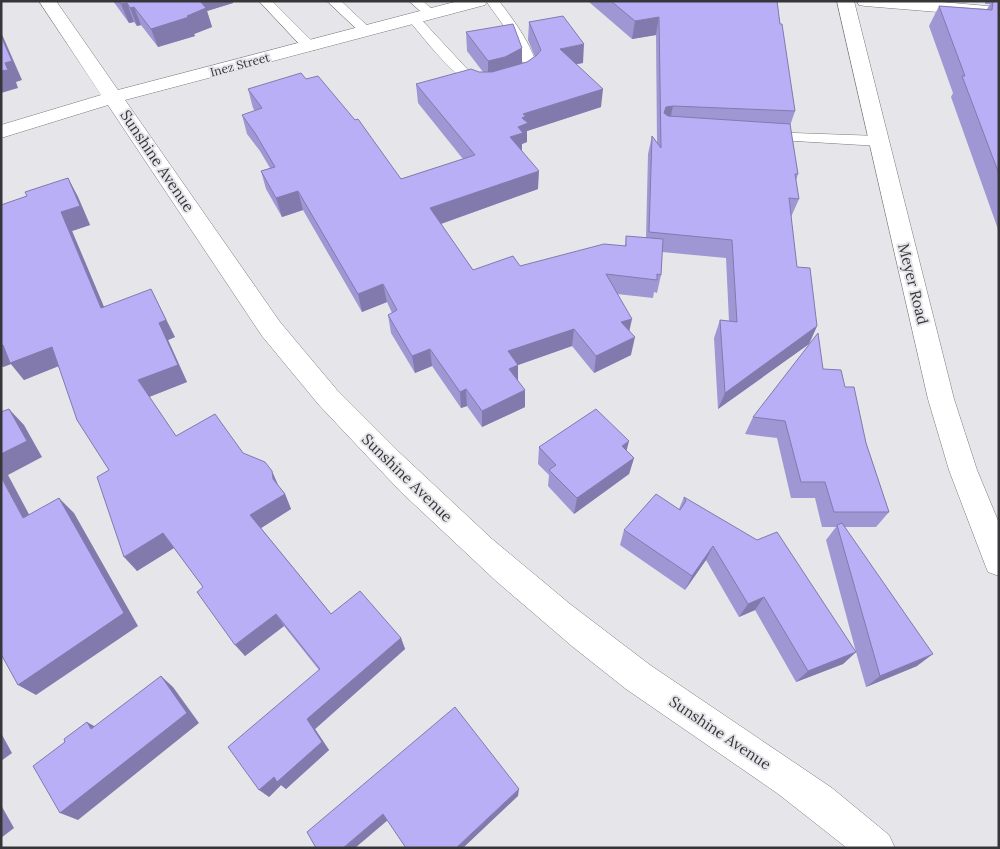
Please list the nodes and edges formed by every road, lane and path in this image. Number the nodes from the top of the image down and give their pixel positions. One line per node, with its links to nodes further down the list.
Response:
1 (47, 1): 12 (street, Sunshine Avenue)
2 (265, 1): 11 (lane)
3 (332, 1): 10 (lane)
4 (480, 1): 8 (street, Inez Street)
5 (492, 1): 8 (lane)
6 (845, 1): 15 (street, Meyer Road)
7 (865, 1): 9 (street)
8 (420, 11): 10 (street, Inez Street)
9 (999, 12)
10 (367, 31): 11 (street, Inez Street)
11 (310, 46): 12 (street, Inez Street)
12 (114, 97): 13 (street, Inez Street); 17 (street, Sunshine Avenue)
13 (1, 132)
14 (753, 135): 15 (lane)
15 (879, 141): 16 (street, Meyer Road)
16 (999, 562)
17 (876, 848)

